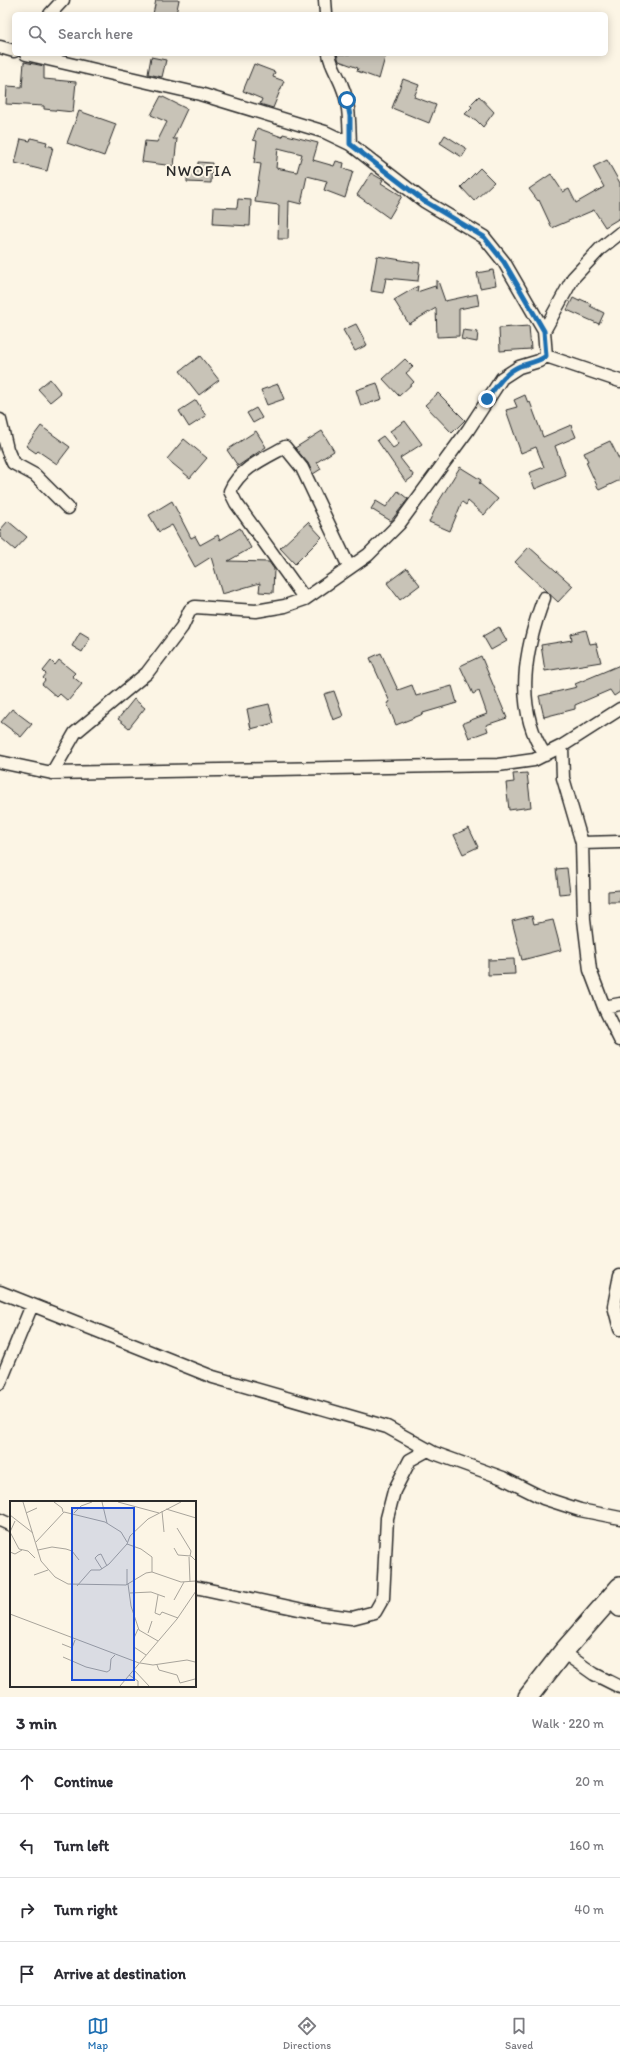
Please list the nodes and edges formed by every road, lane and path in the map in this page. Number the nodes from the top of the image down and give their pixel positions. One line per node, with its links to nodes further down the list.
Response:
1 (63, 0): 3 (street)
2 (325, 0): 4 (street)
3 (52, 12)
4 (326, 12)
5 (0, 47): 6 (street)
6 (12, 50)
7 (34, 56): 9 (street)
8 (329, 56): 9 (street)
9 (350, 144): 11 (street)
10 (620, 233): 11 (street)
11 (544, 331): 12 (street)
12 (546, 356): 13 (street); 16 (street)
13 (620, 381)
14 (0, 420): 15 (street)
15 (68, 508)
16 (349, 567): 18 (street); 18 (street)
17 (544, 598): 21 (street)
18 (304, 599): 23 (street)
19 (620, 709): 20 (street)
20 (562, 746): 21 (street); 25 (street)
21 (545, 755): 23 (street)
22 (0, 762): 23 (street)
23 (52, 773)
24 (620, 842): 25 (street)
25 (582, 843): 27 (street)
26 (620, 1004): 27 (street)
27 (604, 1007): 28 (street)
28 (620, 1040)
29 (620, 1275): 32 (street)
30 (0, 1292): 31 (street)
31 (32, 1305): 33 (street); 34 (street)
32 (620, 1329)
33 (0, 1383)
34 (428, 1450): 35 (street); 38 (street)
35 (620, 1518)
36 (0, 1520): 37 (street)
37 (10, 1525)
38 (196, 1587)
39 (617, 1598): 40 (main road)
40 (563, 1652): 41 (street); 42 (main road)
41 (620, 1687)
42 (528, 1697)

